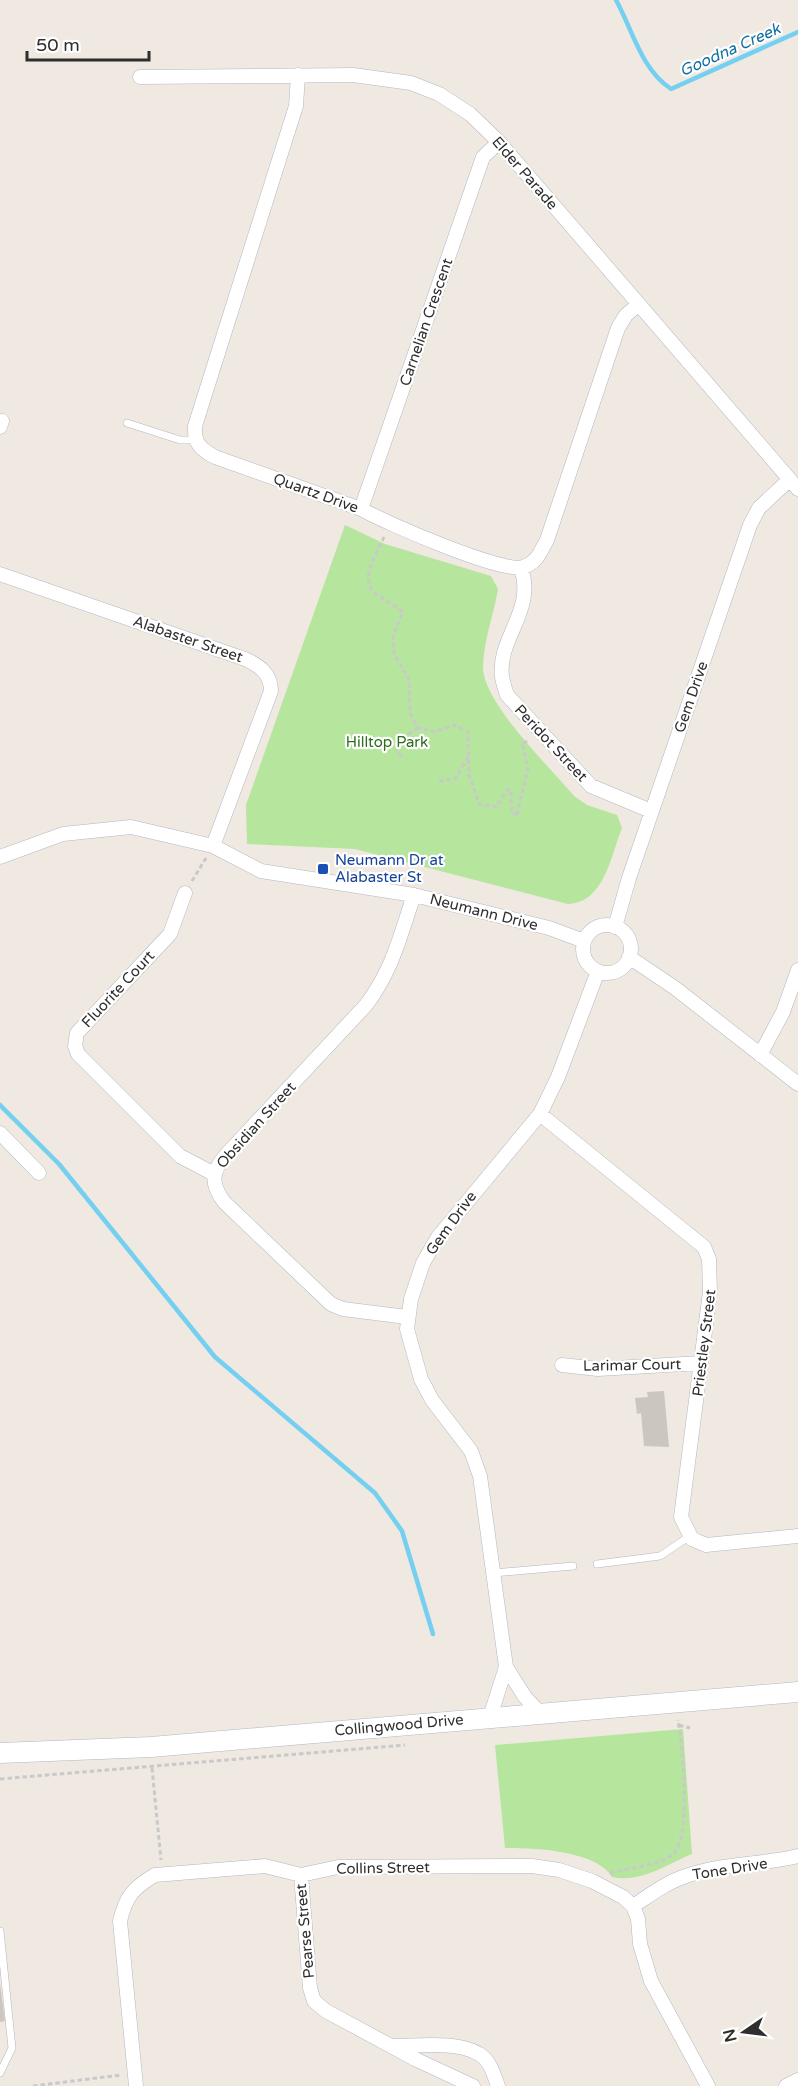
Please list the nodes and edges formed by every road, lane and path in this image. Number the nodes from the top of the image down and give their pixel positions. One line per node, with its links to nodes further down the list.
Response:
1 (298, 75): 2 (street, Elder Parade); 3 (street, Elder Parade); 6 (street)
2 (140, 76)
3 (499, 142): 4 (street, Elder Parade); 8 (street, Carnelian Crescent)
4 (639, 304): 7 (street, Elder Parade); 10 (street)
5 (127, 423): 6 (lane)
6 (195, 440): 8 (street, Quartz Drive)
7 (794, 485): 17 (street, Gem Drive)
8 (361, 509): 10 (street, Quartz Drive)
9 (382, 542): 12 (path)
10 (521, 568): 17 (street, Peridot Street)
11 (0, 574): 18 (street, Alabaster Street)
12 (418, 728): 14 (path); 15 (path)
13 (532, 741): 14 (path)
14 (469, 756): 16 (path)
15 (401, 757)
16 (439, 781)
17 (651, 811): 22 (street, Gem Drive)
18 (213, 846): 19 (street, Neumann Drive); 20 (path); 21 (street, Neumann Drive)
19 (0, 857)
20 (186, 892): 32 (street, Fluorite Court)
21 (414, 895): 23 (street, Neumann Drive); 32 (street, Obsidian Street)
22 (615, 927): 23 (street); 24 (street)
23 (584, 941): 26 (street)
24 (629, 957): 26 (street); 27 (street)
25 (798, 970): 27 (street)
26 (598, 971): 29 (street, Gem Drive)
27 (760, 1055): 28 (street)
28 (798, 1084)
29 (540, 1114): 33 (street, Gem Drive); 34 (street, Priestley Street)
30 (0, 1133): 31 (street)
31 (39, 1173)
32 (213, 1173): 33 (street, Obsidian Street)
33 (407, 1317): 40 (street, Gem Drive)
34 (701, 1363): 35 (street, Larimar Court); 36 (street, Priestley Street)
35 (562, 1365)
36 (690, 1536): 37 (street); 38 (lane)
37 (798, 1536)
38 (597, 1564)
39 (573, 1566): 40 (lane)
40 (493, 1572): 41 (street, Gem Drive)
41 (506, 1667): 44 (street, Gem Drive); 45 (street, Gem Drive)
42 (798, 1692): 43 (main road, Collingwood Drive)
43 (674, 1703): 44 (main road, Collingwood Drive); 46 (path)
44 (540, 1713): 45 (main road, Collingwood Drive)
45 (490, 1717): 48 (main road, Collingwood Drive)
46 (679, 1725): 47 (path); 53 (path)
47 (690, 1728)
48 (151, 1747): 49 (main road, Collingwood Drive); 51 (path)
49 (0, 1753)
50 (798, 1856): 54 (street, Tone Drive)
51 (163, 1873): 52 (street, Collins Street); 58 (street, Collins Street)
52 (301, 1875): 53 (street, Collins Street); 56 (street, Pearse Street)
53 (592, 1881): 54 (street, Collins Street)
54 (633, 1906): 63 (street)
55 (1, 1934): 57 (lane)
56 (394, 2046): 61 (street, Pearse Street); 62 (street, Pearse Street)
57 (0, 2073)
58 (136, 2080): 60 (path)
59 (798, 2080): 64 (street)
60 (33, 2086)
61 (473, 2086)
62 (498, 2086)
63 (708, 2086)
64 (786, 2086)

